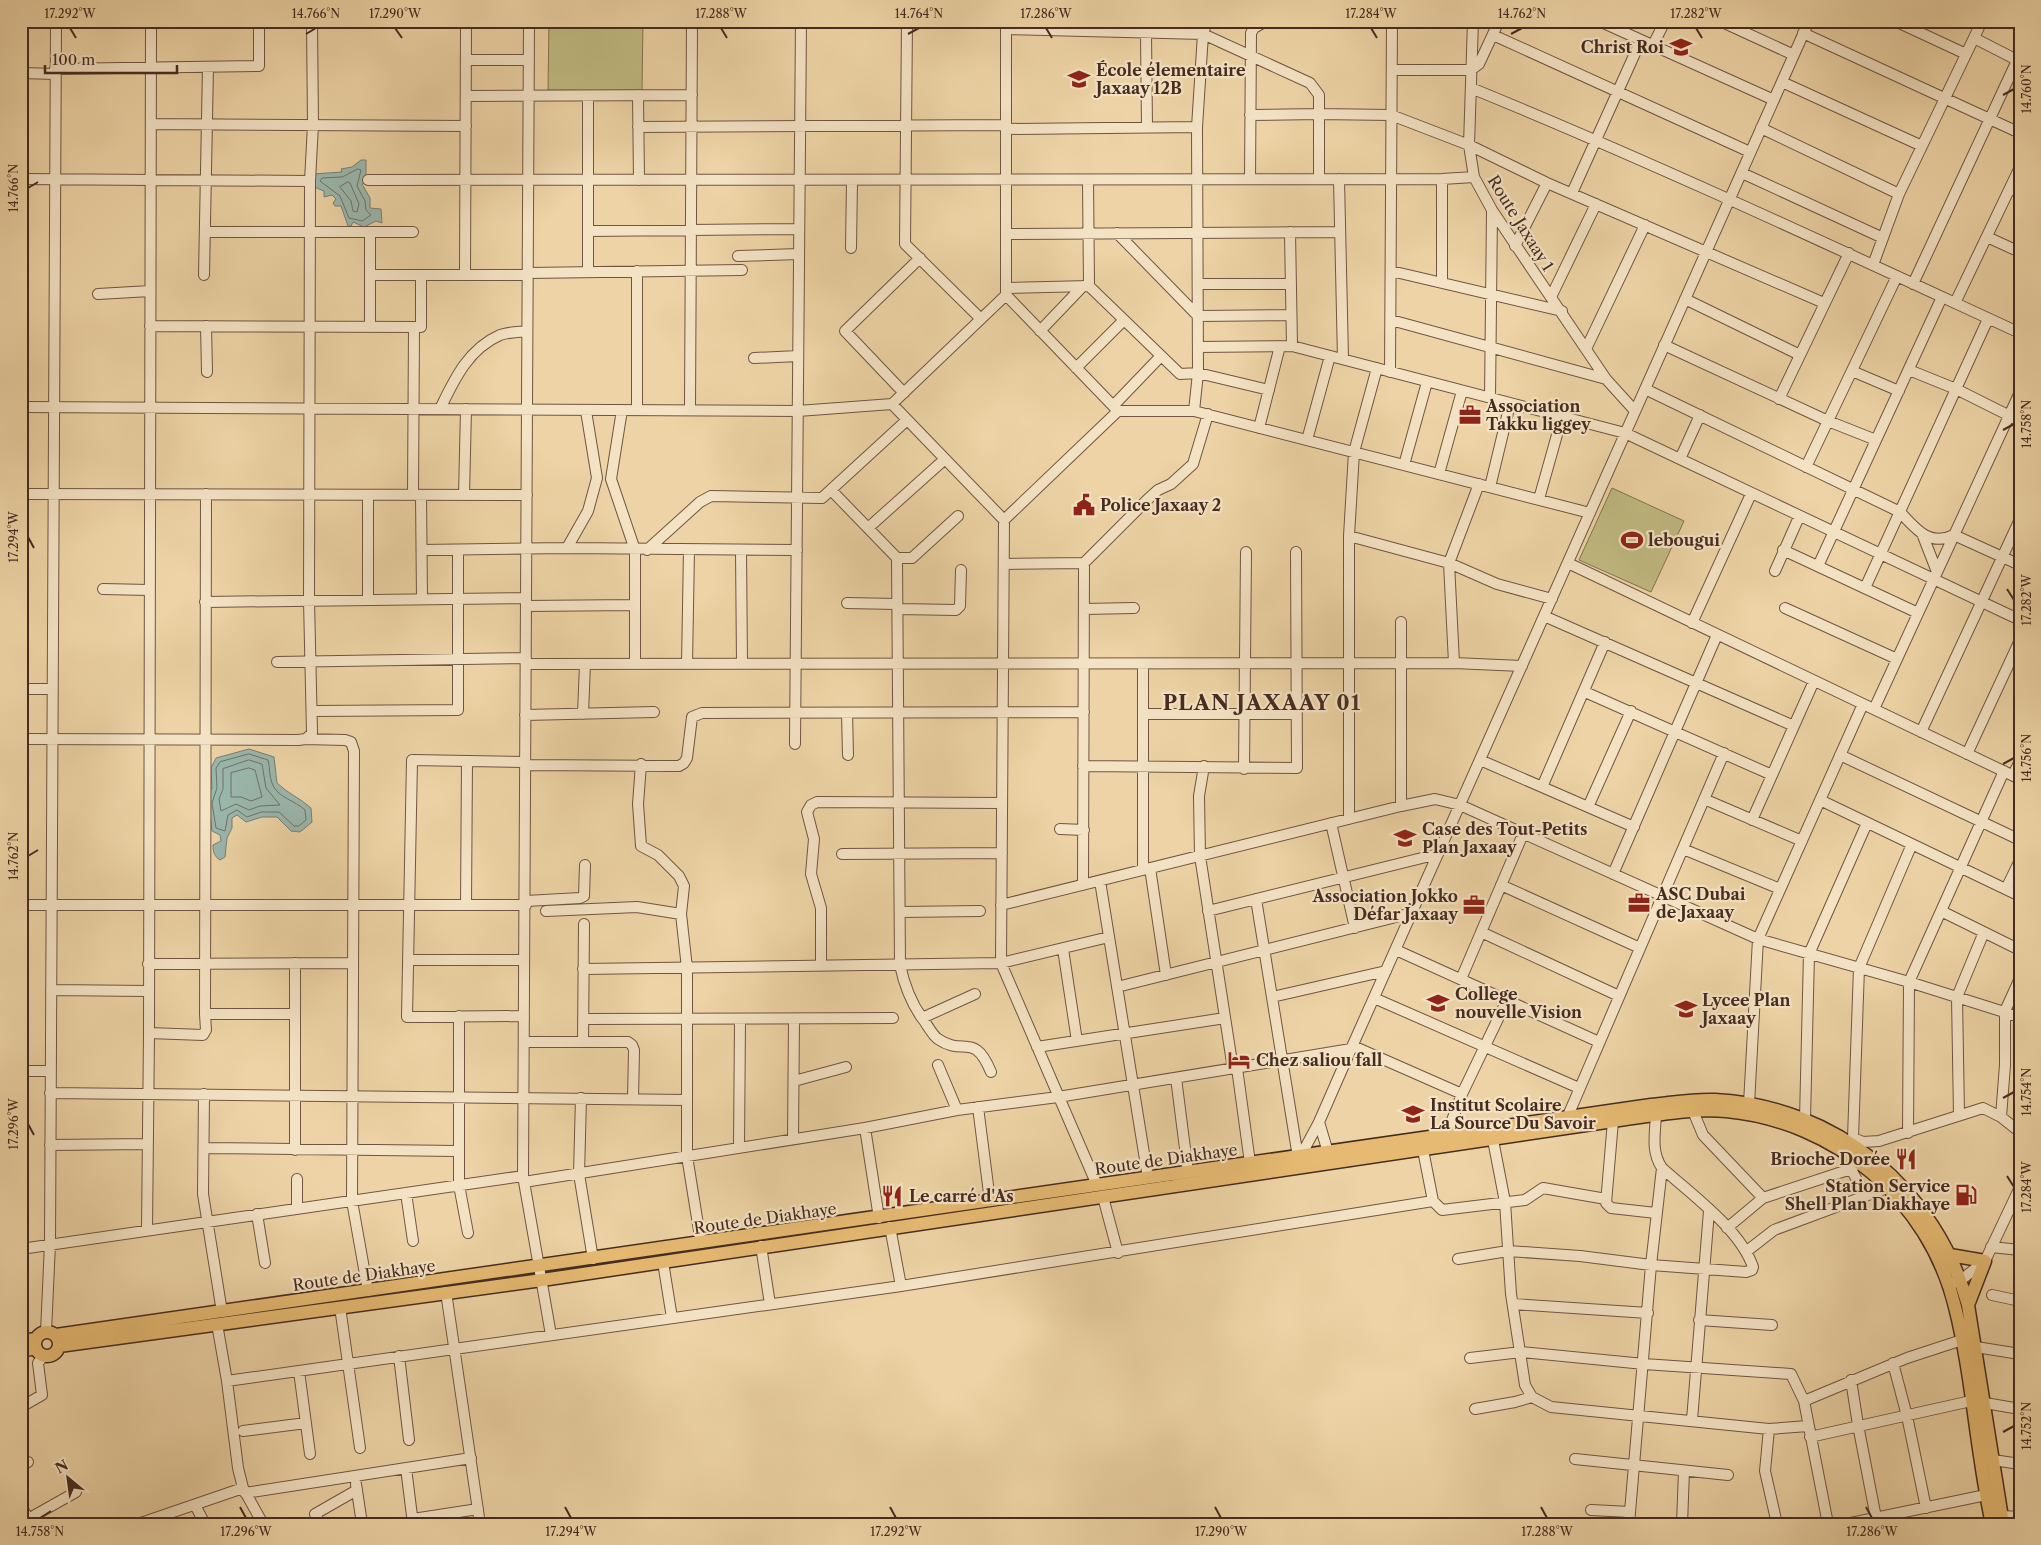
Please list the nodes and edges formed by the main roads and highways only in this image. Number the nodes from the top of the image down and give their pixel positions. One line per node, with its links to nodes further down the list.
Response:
1 (1330, 1158): 2 (main road, Route de Diakhaye); 4 (main road, Route de Diakhaye); 9 (main road, Route de Diakhaye)
2 (1298, 1163): 3 (main road, Route de Diakhaye); 3 (main road, Route de Diakhaye)
3 (1100, 1191): 7 (main road, Route de Diakhaye); 7 (main road, Route de Diakhaye)
4 (1950, 1255): 5 (main road, Route de Diakhaye); 5 (main road)
5 (1968, 1305): 9 (main road, Route de Diakhaye)
6 (21, 1341): 7 (main road, Route de Diakhaye)
7 (46, 1343): 8 (main road, Route de Diakhaye)
8 (21, 1351)
9 (1999, 1521)

